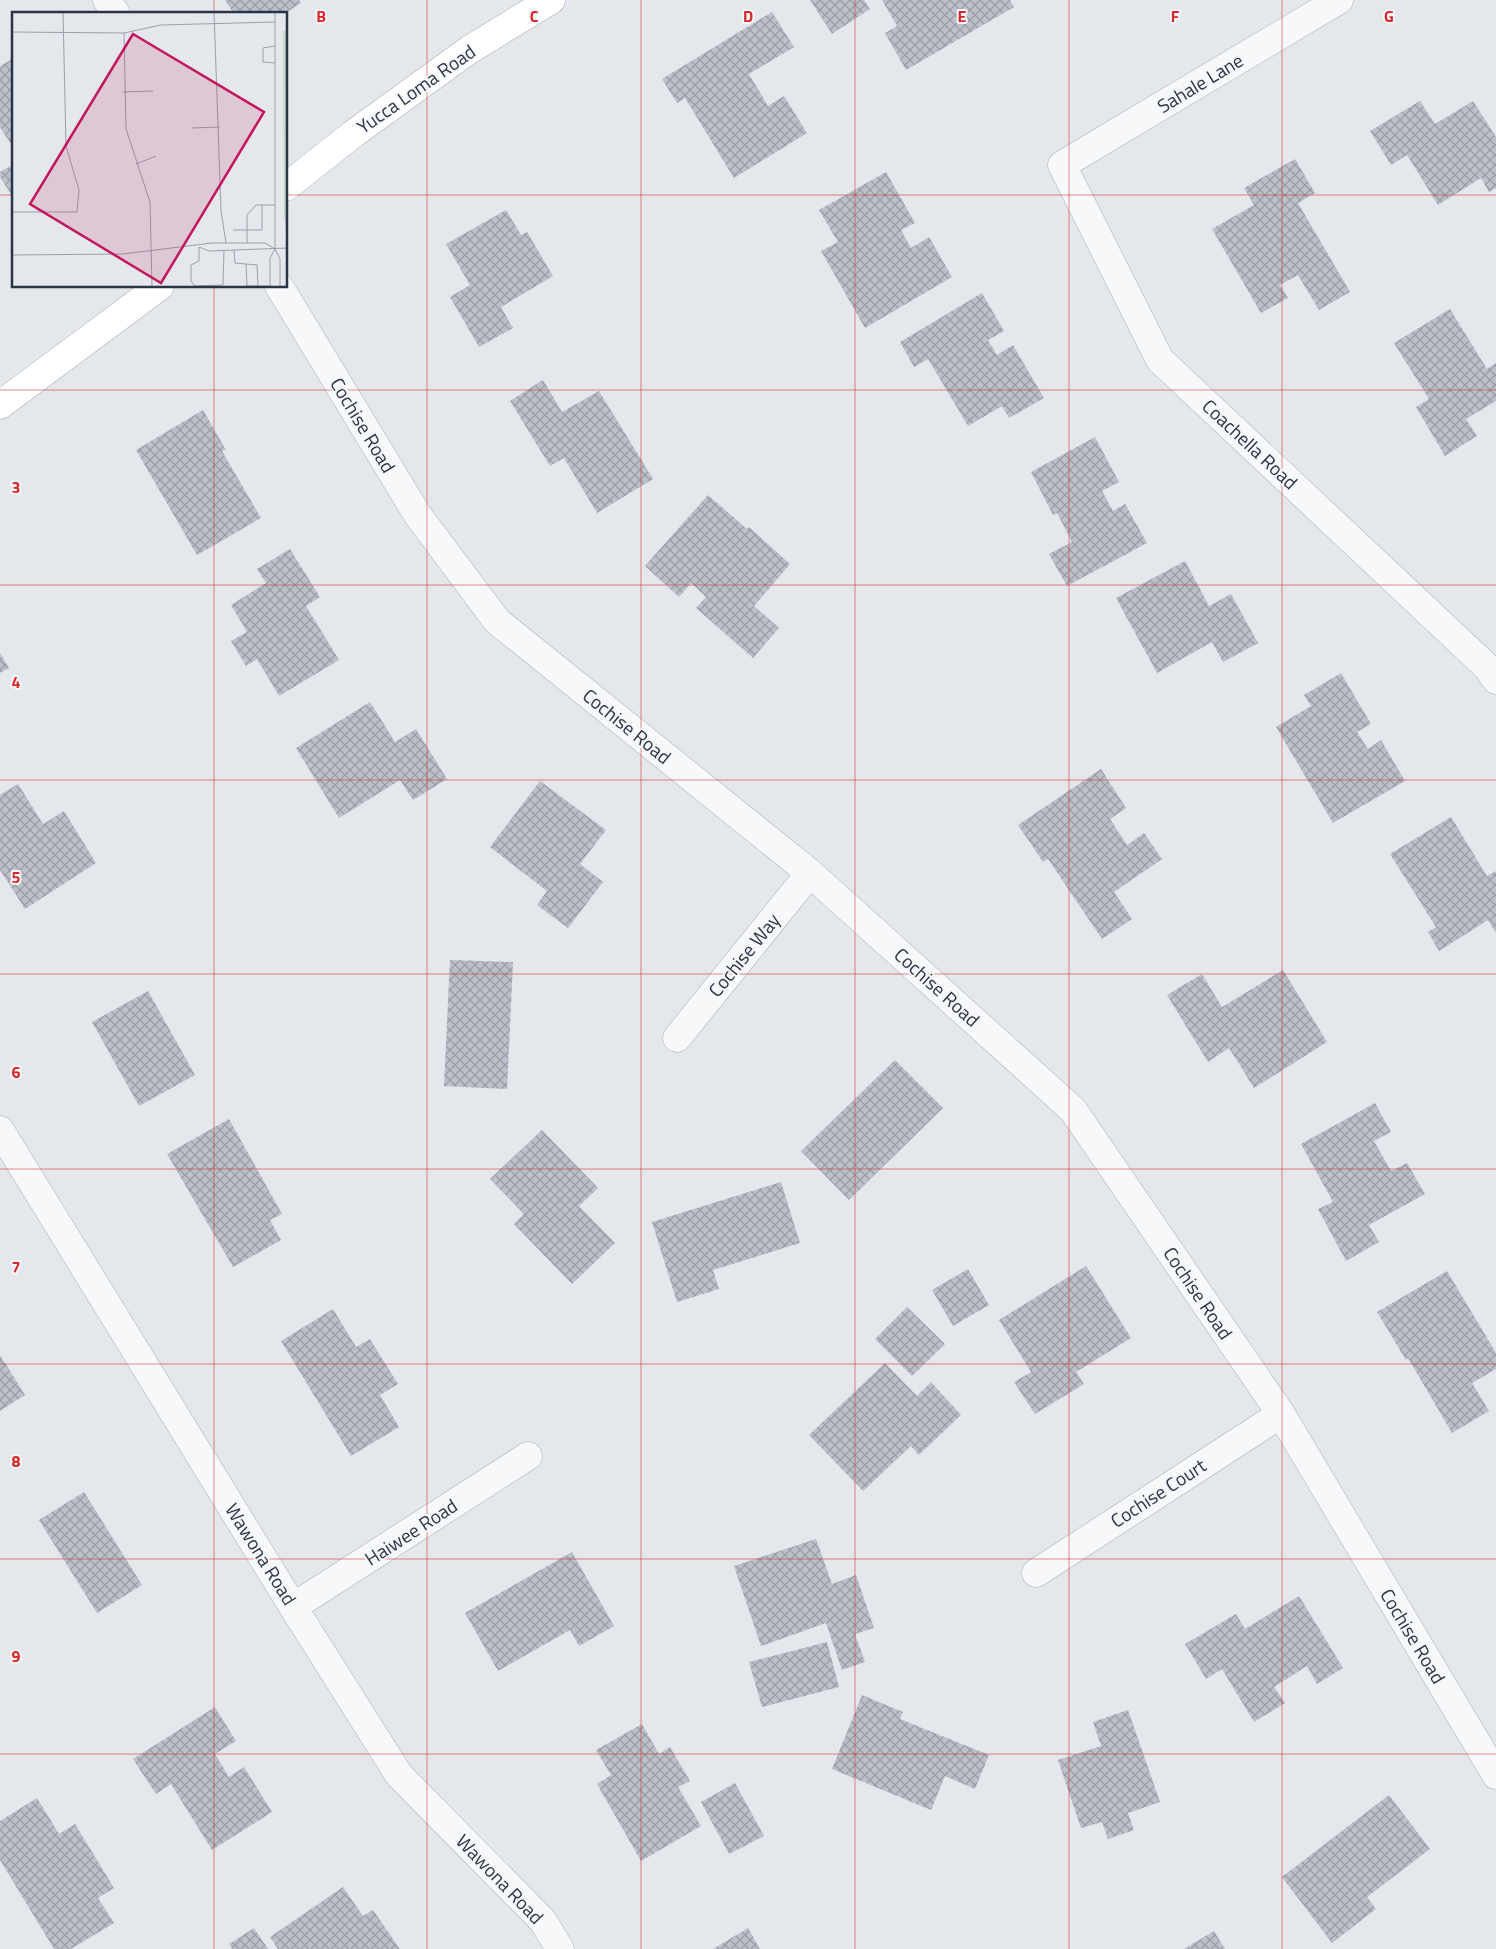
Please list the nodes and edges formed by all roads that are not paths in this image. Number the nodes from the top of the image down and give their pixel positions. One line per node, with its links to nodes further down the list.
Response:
1 (107, 0): 4 (street)
2 (551, 0): 6 (main road, Yucca Loma Road)
3 (1339, 0): 5 (street, Sahale Lane)
4 (115, 12)
5 (1062, 166): 10 (street, Coachella Road)
6 (288, 185)
7 (157, 288): 9 (main road)
8 (280, 288): 11 (street, Cochise Road)
9 (0, 405)
10 (1496, 680)
11 (810, 873): 12 (street, Cochise Way); 14 (street, Cochise Road)
12 (677, 1038)
13 (0, 1130): 17 (street, Wawona Road)
14 (1280, 1414): 16 (street, Cochise Court); 18 (street, Cochise Road)
15 (528, 1456): 17 (street, Haiwee Road)
16 (1036, 1573)
17 (293, 1607): 19 (street, Wawona Road)
18 (1496, 1775)
19 (560, 1949)

